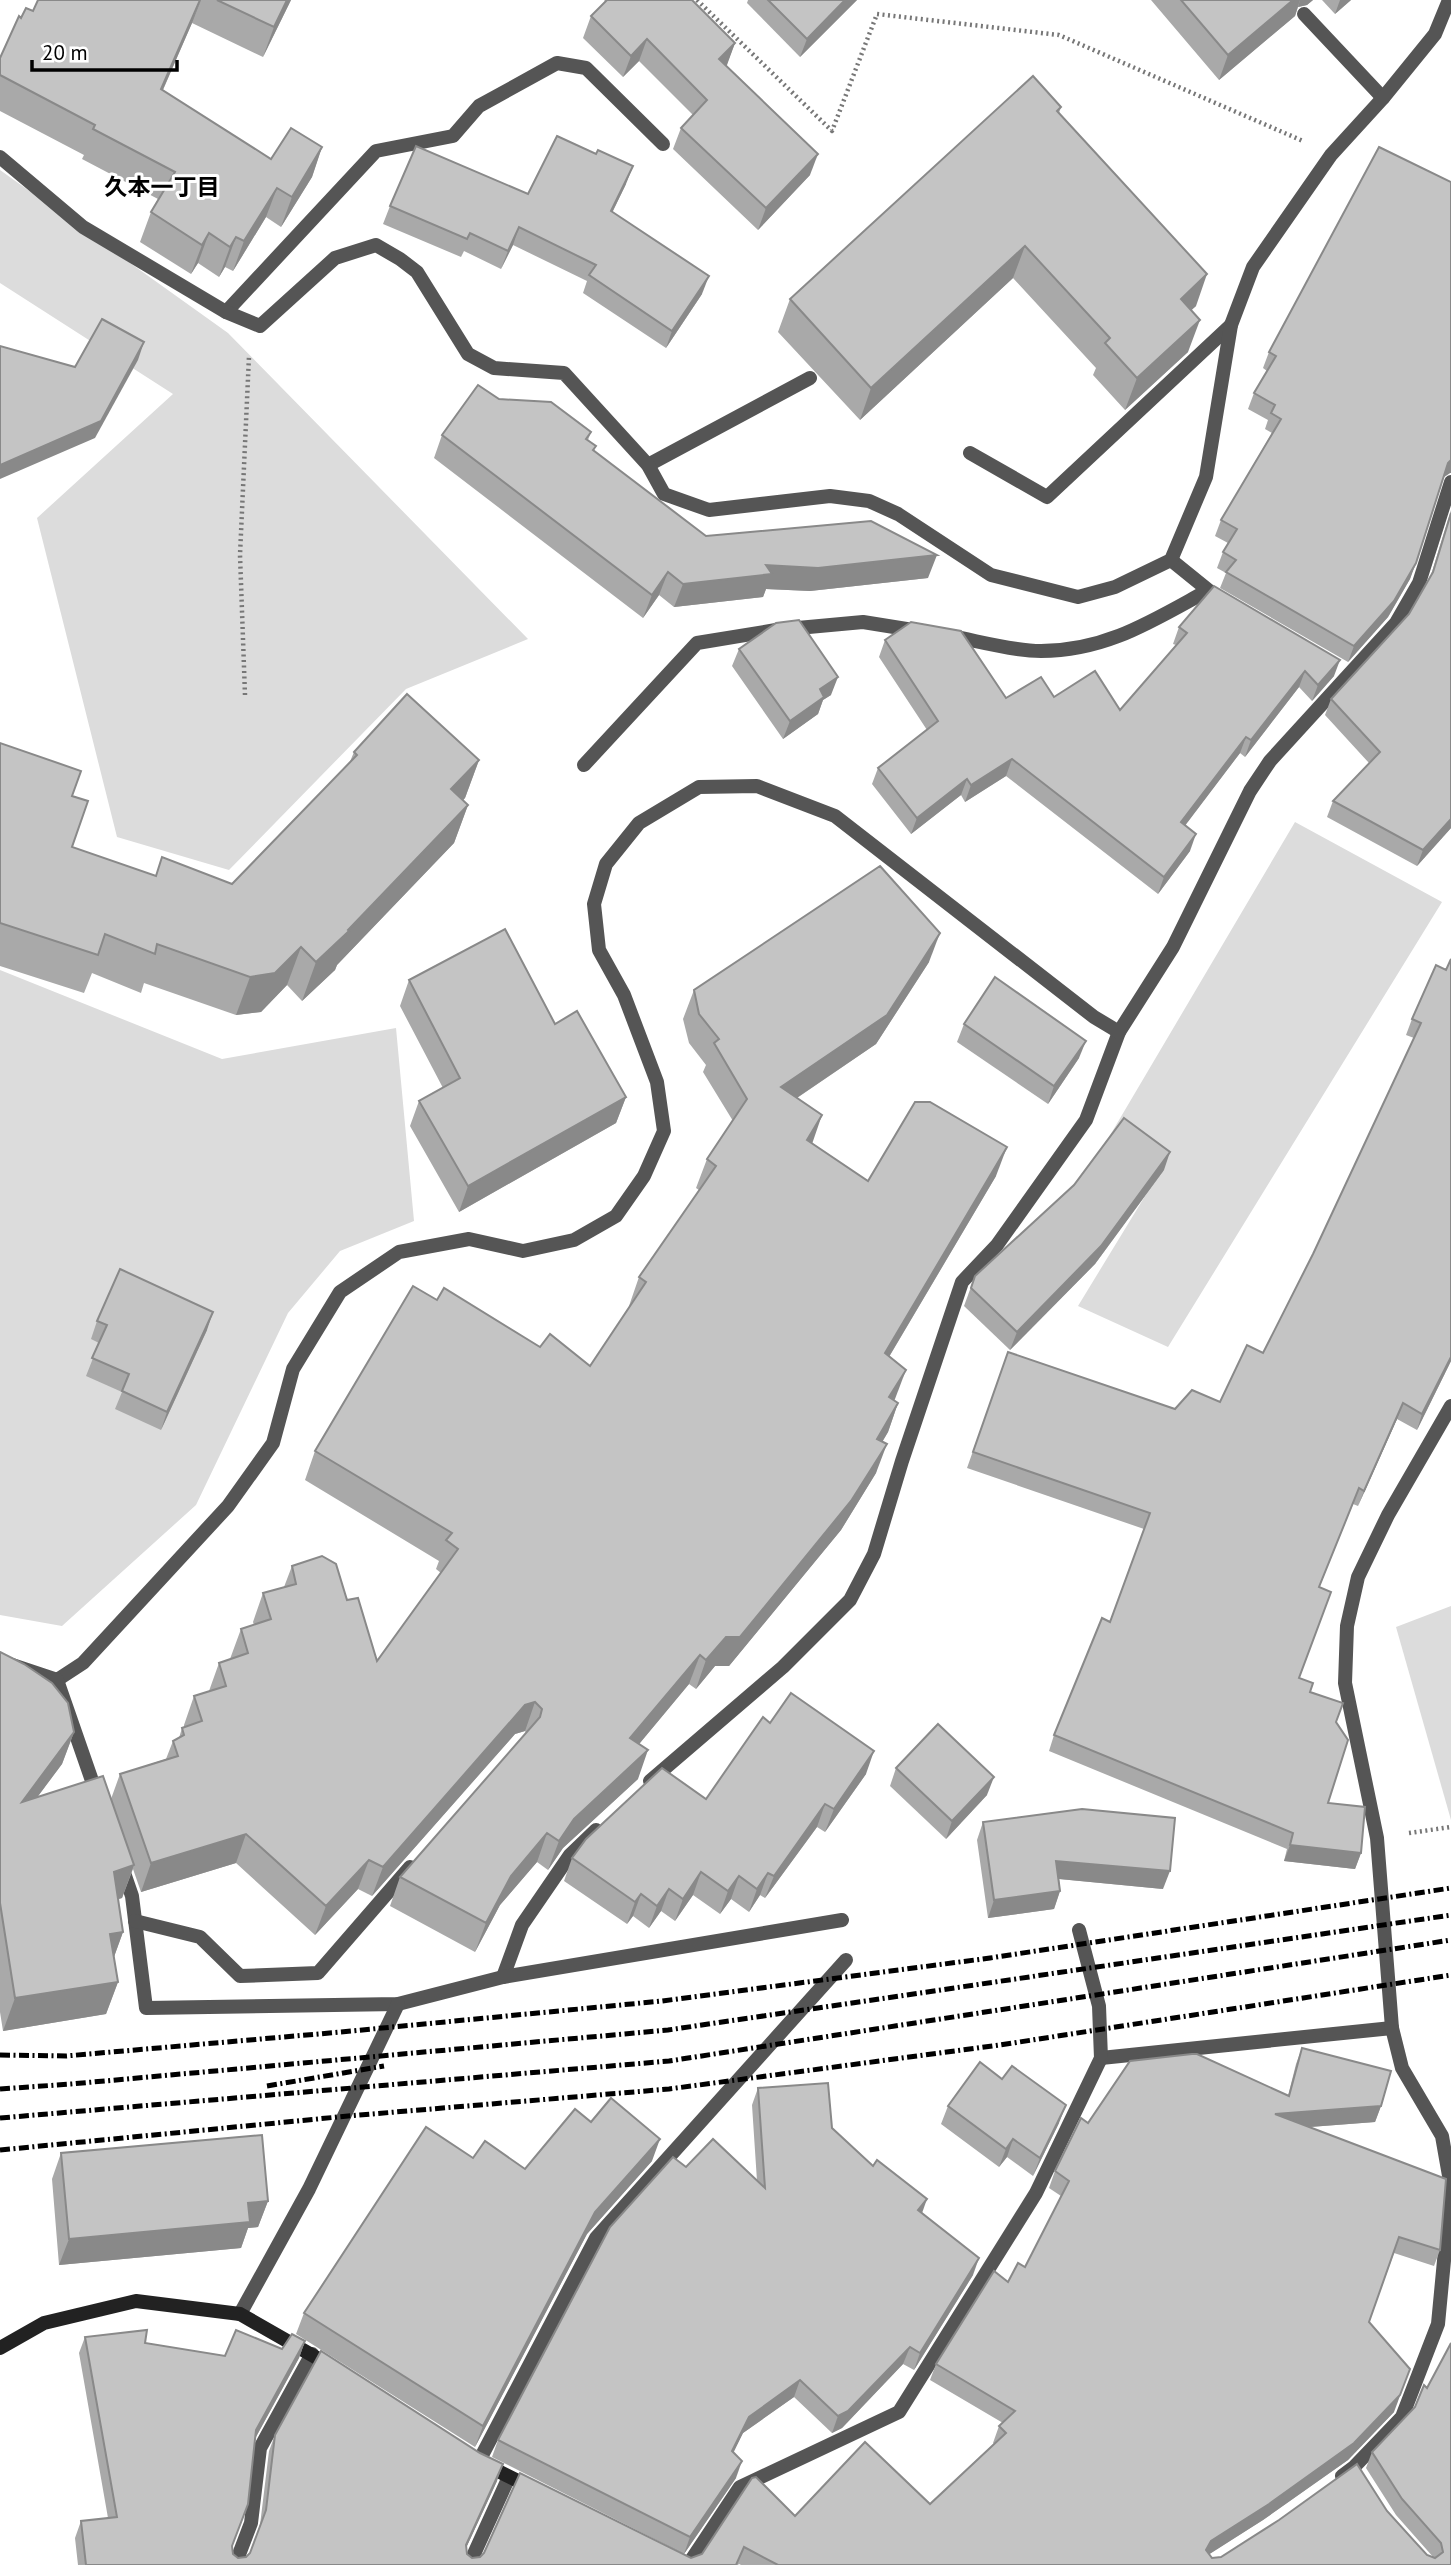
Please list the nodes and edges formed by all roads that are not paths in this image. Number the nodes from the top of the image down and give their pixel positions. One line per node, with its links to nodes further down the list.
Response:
1 (1449, 0): 3 (street)
2 (1304, 14): 3 (street)
3 (1383, 98): 7 (street)
4 (663, 144): 6 (street)
5 (0, 157): 6 (street)
6 (226, 312): 10 (street)
7 (1231, 325): 9 (street); 12 (street)
8 (810, 378): 10 (street)
9 (970, 453)
10 (648, 465): 12 (street)
11 (1451, 482): 16 (street)
12 (1171, 560): 13 (street)
13 (1207, 591): 14 (street); 15 (street)
14 (1231, 605)
15 (584, 765)
16 (1119, 1032): 19 (street); 20 (street)
17 (1451, 1406): 31 (street)
18 (0, 1661): 19 (street)
19 (57, 1680): 21 (street)
20 (636, 1793)
21 (101, 1807)
22 (608, 1819): 29 (street)
23 (424, 1851): 26 (street)
24 (119, 1858): 26 (street)
25 (842, 1920): 29 (street)
26 (135, 1921): 30 (street)
27 (1079, 1930): 32 (street)
28 (846, 1961): 38 (street)
29 (503, 1977): 30 (street)
30 (398, 2004): 34 (street)
31 (1392, 2028): 32 (street); 33 (street)
32 (1101, 2058): 41 (street)
33 (1446, 2136): 39 (street)
34 (240, 2314): 35 (street); 36 (street)
35 (0, 2348)
36 (312, 2354): 37 (street); 42 (street)
37 (346, 2376)
38 (509, 2477): 40 (street); 43 (street)
39 (1333, 2483)
40 (544, 2494)
41 (682, 2563)
42 (236, 2565)
43 (470, 2565)

